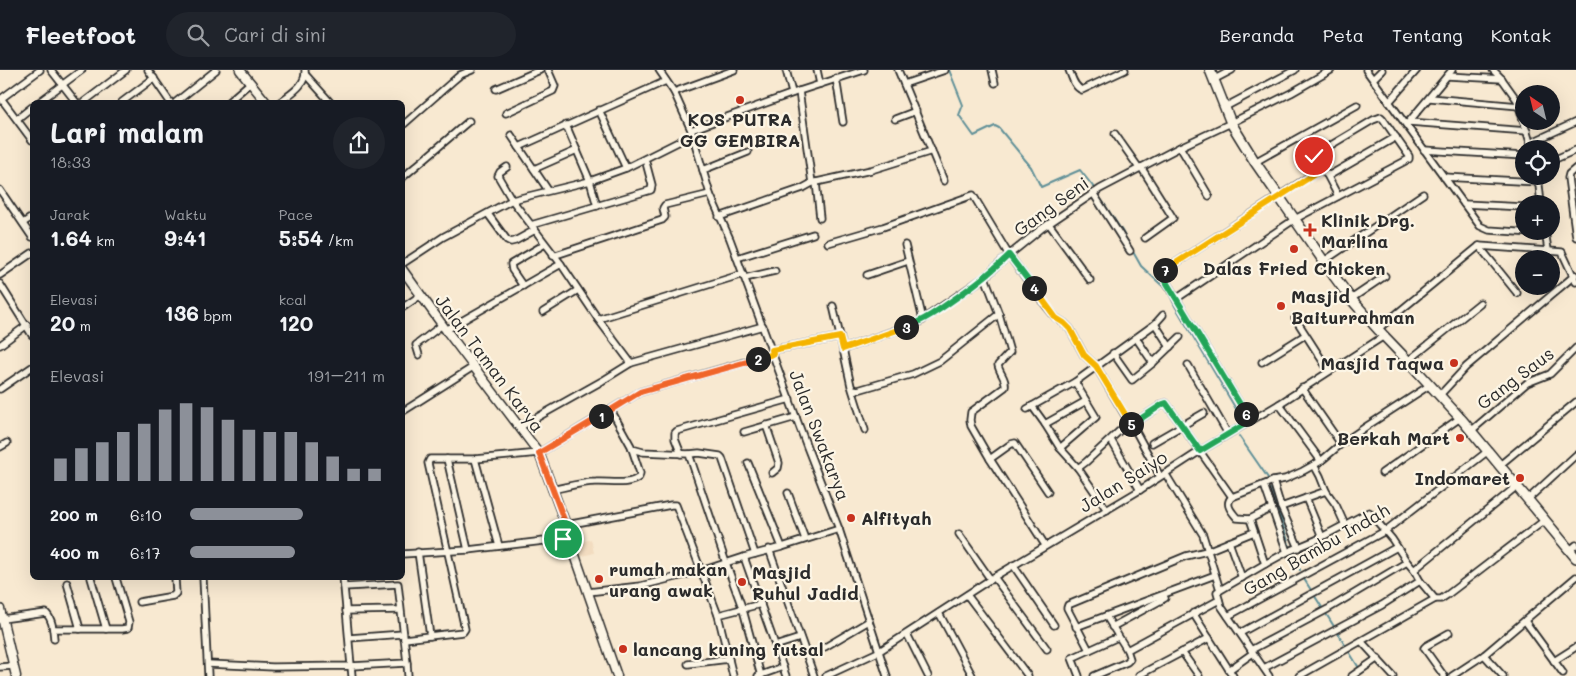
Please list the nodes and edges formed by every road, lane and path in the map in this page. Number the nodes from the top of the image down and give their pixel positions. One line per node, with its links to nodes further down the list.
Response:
1 (40, 70): 51 (street)
2 (51, 70): 44 (street)
3 (82, 70): 44 (street)
4 (126, 70): 54 (street)
5 (148, 70): 34 (street)
6 (216, 70): 57 (street)
7 (240, 70): 40 (street)
8 (301, 70): 32 (street)
9 (472, 70): 75 (street)
10 (540, 70): 45 (street)
11 (548, 70): 69 (street)
12 (660, 70): 39 (street, Jalan Swakarya)
13 (734, 70): 47 (street)
14 (786, 70): 48 (street)
15 (817, 70): 42 (street)
16 (864, 70): 31 (street)
17 (898, 70): 43 (street)
18 (945, 70): 43 (street)
19 (992, 70): 41 (street)
20 (1069, 70): 21 (street)
21 (1125, 70)
22 (1210, 70): 38 (main road)
23 (1232, 70): 38 (street)
24 (1294, 70): 65 (street)
25 (1331, 70): 76 (street, Gang Seni)
26 (1366, 70): 36 (street)
27 (1382, 70): 36 (street)
28 (1417, 70): 62 (street)
29 (1452, 70): 33 (street)
30 (1493, 70): 37 (street)
31 (855, 71): 35 (street)
32 (305, 73): 60 (street); 61 (street)
33 (1447, 76): 37 (street); 50 (street)
34 (154, 78): 55 (street); 56 (street)
35 (836, 78): 42 (street); 73 (street)
36 (1372, 79): 62 (street)
37 (1502, 79): 49 (street)
38 (1213, 80): 65 (main road)
39 (666, 81): 47 (street, Jalan Swakarya); 67 (street)
40 (250, 83): 58 (street); 59 (street)
41 (995, 83)
42 (820, 84): 46 (street)
43 (904, 84): 68 (street)
44 (62, 85): 52 (street); 53 (street)
45 (496, 90)
46 (799, 91): 48 (street); 112 (street)
47 (674, 92): 81 (street, Jalan Swakarya)
48 (792, 93): 81 (street)
49 (1515, 97)
50 (1430, 98): 64 (street); 77 (street)
51 (1, 100): 70 (street)
52 (42, 100)
53 (74, 100)
54 (87, 100)
55 (125, 100)
56 (169, 100)
57 (178, 100)
58 (230, 100)
59 (264, 100)
60 (282, 100)
61 (328, 100)
62 (1389, 102): 77 (street)
63 (1357, 106): 98 (street)
64 (1515, 106)
65 (1225, 108): 76 (main road)
66 (30, 109): 70 (street)
67 (599, 110): 78 (street); 101 (street)
68 (916, 112): 71 (street); 93 (street)
69 (506, 113)
70 (17, 119): 84 (street)
71 (895, 119)
72 (470, 120): 106 (street)
73 (843, 122)
74 (1576, 122): 87 (street)
75 (405, 123)
76 (1231, 123): 89 (street, Gang Seni); 98 (main road)
77 (1408, 123): 79 (street); 91 (street)
78 (566, 125): 88 (street); 90 (street)
79 (1515, 129)
80 (1527, 130): 86 (street)
81 (691, 133): 97 (street); 104 (street, Jalan Swakarya)
82 (1115, 134): 102 (street)
83 (511, 135): 88 (street)
84 (30, 137)
85 (1396, 137): 105 (street); 107 (street); 120 (street)
86 (1530, 140)
87 (1542, 140)
88 (519, 146): 100 (street)
89 (1180, 147): 102 (street, Gang Seni); 118 (street)
90 (577, 150): 100 (street); 110 (street)
91 (1424, 150): 95 (street); 108 (street)
92 (1576, 150): 96 (street)
93 (932, 151): 111 (street); 112 (street)
94 (748, 152): 104 (street)
95 (1515, 155)
96 (1560, 157)
97 (645, 158): 101 (street); 123 (street)
98 (1255, 162): 119 (main road)
99 (507, 167): 121 (street)
100 (534, 168): 114 (street)
101 (626, 168): 110 (street)
102 (1140, 168): 115 (street, Gang Seni); 137 (street)
103 (1576, 168): 136 (street)
104 (703, 170): 116 (street, Jalan Swakarya)
105 (1321, 170): 107 (street); 119 (street)
106 (405, 175)
107 (1327, 175): 120 (street)
108 (1444, 177): 109 (street); 122 (street)
109 (1515, 178)
110 (590, 181): 114 (street); 123 (street)
111 (944, 181)
112 (814, 182): 126 (street); 128 (street)
113 (0, 190): 130 (street)
114 (548, 190): 121 (street)
115 (1093, 193): 131 (street, Gang Seni); 144 (street)
116 (710, 194): 126 (street, Jalan Swakarya); 148 (street)
117 (1423, 194): 151 (street)
118 (1209, 196)
119 (1280, 196): 129 (main road); 169 (street)
120 (1338, 196): 129 (street)
121 (512, 200): 125 (street); 132 (street)
122 (1464, 204): 124 (street); 133 (street)
123 (597, 206): 132 (street)
124 (1515, 207)
125 (488, 214): 132 (street); 152 (street)
126 (719, 217): 149 (street, Jalan Swakarya)
127 (30, 218): 130 (street)
128 (820, 218)
129 (1295, 219): 151 (main road); 169 (street)
130 (23, 223): 134 (street)
131 (1049, 224): 147 (street, Gang Seni); 162 (street)
132 (533, 227): 140 (street)
133 (1515, 231)
134 (30, 234)
135 (813, 234): 149 (street)
136 (1576, 237)
137 (1145, 238)
138 (1547, 240): 143 (street)
139 (828, 243): 147 (street)
140 (545, 244): 148 (street); 165 (street)
141 (905, 245): 150 (street)
142 (1478, 246): 143 (street); 167 (street); 185 (street, Jalan Saiyo)
143 (1548, 250)
144 (1130, 251)
145 (1560, 252): 160 (street)
146 (30, 255): 156 (street)
147 (1009, 255): 161 (street, Gang Seni); 202 (street)
148 (554, 256): 153 (street)
149 (737, 258): 158 (street, Jalan Swakarya)
150 (908, 261): 157 (street); 179 (street)
151 (1324, 261): 170 (main road)
152 (405, 262)
153 (561, 264): 165 (street); 166 (street)
154 (776, 272): 158 (street)
155 (405, 273): 168 (street, Jalan Taman Karya)
156 (0, 275)
157 (867, 275)
158 (744, 276): 178 (street); 182 (street, Jalan Swakarya)
159 (1385, 276): 170 (street)
160 (1574, 276): 163 (street); 211 (street)
161 (985, 277): 175 (street); 179 (street, Gang Seni)
162 (1090, 280)
163 (1576, 282)
164 (0, 284): 181 (street)
165 (523, 286): 183 (street)
166 (578, 290): 174 (street); 178 (street)
167 (1515, 290)
168 (421, 295): 172 (street); 183 (street, Jalan Taman Karya)
169 (1176, 299): 221 (street)
170 (1351, 299): 185 (main road)
171 (1480, 303): 197 (street)
172 (405, 306)
173 (833, 306): 187 (street)
174 (543, 312)
175 (999, 314): 210 (street); 246 (street)
176 (1163, 315): 180 (street)
177 (1295, 318): 186 (street)
178 (598, 319): 199 (street)
179 (923, 320): 193 (street, Gang Seni)
180 (1155, 324): 189 (street); 191 (street)
181 (27, 326): 184 (street); 190 (street)
182 (763, 326): 194 (street, Jalan Swakarya); 199 (street)
183 (444, 328): 196 (street); 203 (street, Jalan Taman Karya)
184 (30, 331)
185 (1381, 333): 197 (main road); 205 (street, Jalan Saiyo)
186 (1305, 335): 198 (street); 205 (street)
187 (840, 337): 193 (street); 194 (street)
188 (1180, 337): 191 (street)
189 (1136, 338): 195 (street); 200 (street)
190 (0, 345)
191 (1170, 347): 200 (street)
192 (1576, 348): 228 (street, Gang Saus)
193 (843, 349): 210 (street)
194 (772, 352): 212 (street, Jalan Swakarya); 217 (street)
195 (1113, 353): 200 (street); 202 (street)
196 (419, 355)
197 (1408, 361): 207 (main road)
198 (1262, 362)
199 (631, 363): 226 (street)
200 (1153, 364)
201 (1188, 365): 230 (street)
202 (1096, 366): 206 (street); 222 (street)
203 (474, 367): 216 (street); 226 (street, Jalan Taman Karya)
204 (30, 368): 209 (street)
205 (1329, 371): 208 (street, Jalan Saiyo)
206 (1075, 382): 213 (street); 223 (street)
207 (1430, 384): 211 (main road); 234 (street)
208 (1302, 388): 215 (street, Jalan Saiyo); 234 (street)
209 (0, 389)
210 (852, 389): 227 (street)
211 (1440, 395): 220 (main road)
212 (790, 399): 219 (street, Jalan Swakarya); 241 (street)
213 (1086, 401): 223 (street); 236 (street)
214 (1576, 402): 250 (street)
215 (1279, 404): 221 (street, Jalan Saiyo); 247 (street)
216 (405, 410)
217 (611, 410): 237 (street); 240 (street)
218 (1204, 412): 225 (street)
219 (796, 416): 224 (street); 273 (street, Jalan Swakarya)
220 (1460, 418): 228 (main road); 253 (street)
221 (1250, 421): 230 (street, Jalan Saiyo)
222 (1130, 423): 225 (street); 231 (street); 254 (street)
223 (1045, 424): 236 (street)
224 (766, 425): 229 (street); 252 (street)
225 (1183, 426): 232 (street); 238 (street)
226 (520, 427): 240 (street, Jalan Taman Karya)
227 (865, 430)
228 (1471, 431): 239 (main road)
229 (744, 432)
230 (1228, 434): 238 (street, Jalan Saiyo)
231 (1111, 440): 251 (street); 259 (street)
232 (1152, 443)
233 (7, 444): 235 (street)
234 (1341, 444): 247 (street)
235 (0, 448)
236 (1060, 448): 251 (street)
237 (632, 449): 241 (street); 258 (street)
238 (1200, 451): 254 (street, Jalan Saiyo); 263 (street)
239 (1488, 451): 250 (main road); 274 (street, Gang Bambu Indah)
240 (539, 453): 244 (street); 258 (street, Jalan Taman Karya)
241 (681, 454): 242 (street)
242 (689, 454): 293 (street); 297 (street)
243 (1576, 455): 265 (street)
244 (475, 458): 245 (street); 282 (street)
245 (447, 459): 287 (street); 289 (street)
246 (990, 459): 261 (street); 281 (street)
247 (1321, 461): 249 (street)
248 (748, 463): 283 (street)
249 (1314, 465): 255 (street); 260 (street)
250 (1500, 465): 257 (main road)
251 (1078, 468): 268 (street)
252 (772, 473)
253 (1382, 473)
254 (1163, 475): 259 (street, Jalan Saiyo); 290 (street)
255 (1273, 481): 256 (street); 266 (street)
256 (1264, 485): 263 (street); 267 (street)
257 (1517, 486): 265 (main road); 300 (street)
258 (552, 490): 271 (street, Jalan Taman Karya)
259 (1140, 490): 268 (street, Jalan Saiyo)
260 (1326, 491): 264 (street); 272 (street)
261 (1048, 492)
262 (788, 493): 279 (street)
263 (1232, 497): 269 (street)
264 (1306, 498): 266 (street); 277 (street)
265 (1527, 500): 270 (main road)
266 (1281, 507): 288 (street)
267 (1272, 508): 269 (street); 288 (street)
268 (1107, 510): 281 (street, Jalan Saiyo)
269 (1250, 519): 275 (street)
270 (1545, 520): 285 (main road); 319 (street)
271 (566, 525): 278 (street, Jalan Taman Karya); 301 (street)
272 (1344, 525): 274 (street); 277 (street)
273 (839, 529): 279 (street); 333 (street, Jalan Swakarya)
274 (1385, 531): 284 (street); 331 (street, Gang Bambu Indah)
275 (1254, 532): 280 (street); 298 (street)
276 (959, 534): 305 (street)
277 (1322, 537): 288 (street)
278 (569, 538): 282 (street); 317 (street, Jalan Taman Karya)
279 (805, 539): 283 (street)
280 (1229, 542): 290 (street); 304 (street)
281 (1045, 545): 299 (street, Jalan Saiyo)
282 (499, 546): 287 (street)
283 (782, 547): 286 (street)
284 (1397, 547): 296 (street); 341 (street)
285 (1573, 547): 295 (main road)
286 (769, 549): 293 (street); 348 (street)
287 (468, 550): 289 (street)
288 (1293, 550): 298 (street)
289 (447, 551): 291 (street); 344 (street)
290 (1208, 551): 302 (street); 336 (street)
291 (418, 552): 292 (street); 344 (street)
292 (405, 554)
293 (755, 554): 294 (street)
294 (744, 557): 297 (street); 322 (street)
295 (1576, 558)
296 (1407, 562): 300 (street); 358 (street)
297 (726, 563): 301 (street); 325 (street)
298 (1265, 564): 304 (street)
299 (1013, 566): 305 (street, Jalan Saiyo); 335 (street)
300 (1414, 570): 312 (street)
301 (701, 571): 317 (street); 329 (street)
302 (1216, 575): 315 (street); 316 (street)
303 (1576, 577): 334 (street)
304 (1242, 578): 316 (street)
305 (992, 579): 318 (street, Jalan Saiyo); 355 (street)
306 (92, 580): 340 (street)
307 (117, 580): 340 (street)
308 (175, 580): 321 (street)
309 (203, 580): 366 (street)
310 (343, 580): 314 (street)
311 (397, 581): 314 (street); 324 (street)
312 (1420, 581): 319 (street); 372 (street)
313 (67, 583): 339 (street)
314 (344, 587): 326 (street)
315 (1182, 588): 330 (street); 337 (street)
316 (1220, 590): 320 (street)
317 (588, 592): 381 (street, Jalan Taman Karya)
318 (967, 595): 327 (street, Jalan Saiyo); 389 (street)
319 (1435, 599): 351 (street)
320 (1219, 600): 328 (street); 331 (street)
321 (139, 602)
322 (761, 604): 325 (street); 352 (street)
323 (0, 609): 332 (street)
324 (400, 610): 326 (street); 345 (street)
325 (743, 610): 329 (street); 383 (street)
326 (346, 611): 347 (street)
327 (939, 613): 343 (street, Jalan Saiyo); 375 (street)
328 (1193, 613): 349 (street); 357 (street)
329 (718, 616): 363 (street)
330 (1106, 616): 336 (street); 337 (street)
331 (1228, 616): 341 (street)
332 (2, 619): 338 (street); 368 (street)
333 (869, 621): 354 (street); 359 (street, Jalan Swakarya)
334 (1525, 621): 361 (street); 364 (street)
335 (1054, 625)
336 (1076, 627): 356 (street)
337 (1112, 627): 346 (street)
338 (53, 629): 339 (street); 350 (street)
339 (80, 629): 340 (street)
340 (106, 629)
341 (1240, 633): 358 (street)
342 (1449, 633): 398 (street)
343 (907, 634): 359 (street, Jalan Saiyo); 388 (street)
344 (430, 636): 345 (street)
345 (404, 637): 347 (street); 365 (street)
346 (1118, 637): 356 (street); 357 (street)
347 (349, 638): 369 (street)
348 (800, 638): 352 (street); 385 (street)
349 (1209, 638): 360 (street); 373 (street)
350 (54, 639)
351 (1361, 641): 362 (street); 395 (street)
352 (775, 646): 371 (street)
353 (1576, 646): 364 (street)
354 (825, 647)
355 (1047, 649)
356 (1089, 650): 390 (street)
357 (1127, 650): 391 (street)
358 (1252, 651): 372 (street); 373 (street)
359 (878, 652): 386 (street, Jalan Saiyo); 387 (street, Jalan Swakarya)
360 (1182, 652): 376 (street); 392 (street)
361 (1484, 655): 399 (street); 400 (street)
362 (1378, 658): 396 (street); 397 (street)
363 (729, 659): 367 (street); 382 (street)
364 (1554, 662): 374 (street)
365 (407, 663): 369 (street); 380 (street)
366 (208, 664): 369 (street); 378 (street)
367 (688, 664)
368 (13, 666): 370 (street); 377 (street)
369 (351, 666): 379 (street)
370 (0, 667)
371 (783, 667): 383 (street); 384 (street)
372 (1264, 668): 394 (street)
373 (1229, 670): 393 (street)
374 (1563, 673)
375 (972, 675)
376 (1139, 675)
377 (16, 676)
378 (208, 676)
379 (352, 676)
380 (408, 676)
381 (617, 676)
382 (734, 676)
383 (760, 676)
384 (786, 676)
385 (814, 676)
386 (826, 676)
387 (887, 676)
388 (928, 676)
389 (1028, 676)
390 (1079, 676)
391 (1094, 676)
392 (1198, 676)
393 (1233, 676)
394 (1269, 676)
395 (1298, 676)
396 (1353, 676)
397 (1393, 676)
398 (1444, 676)
399 (1452, 676)
400 (1503, 676)

